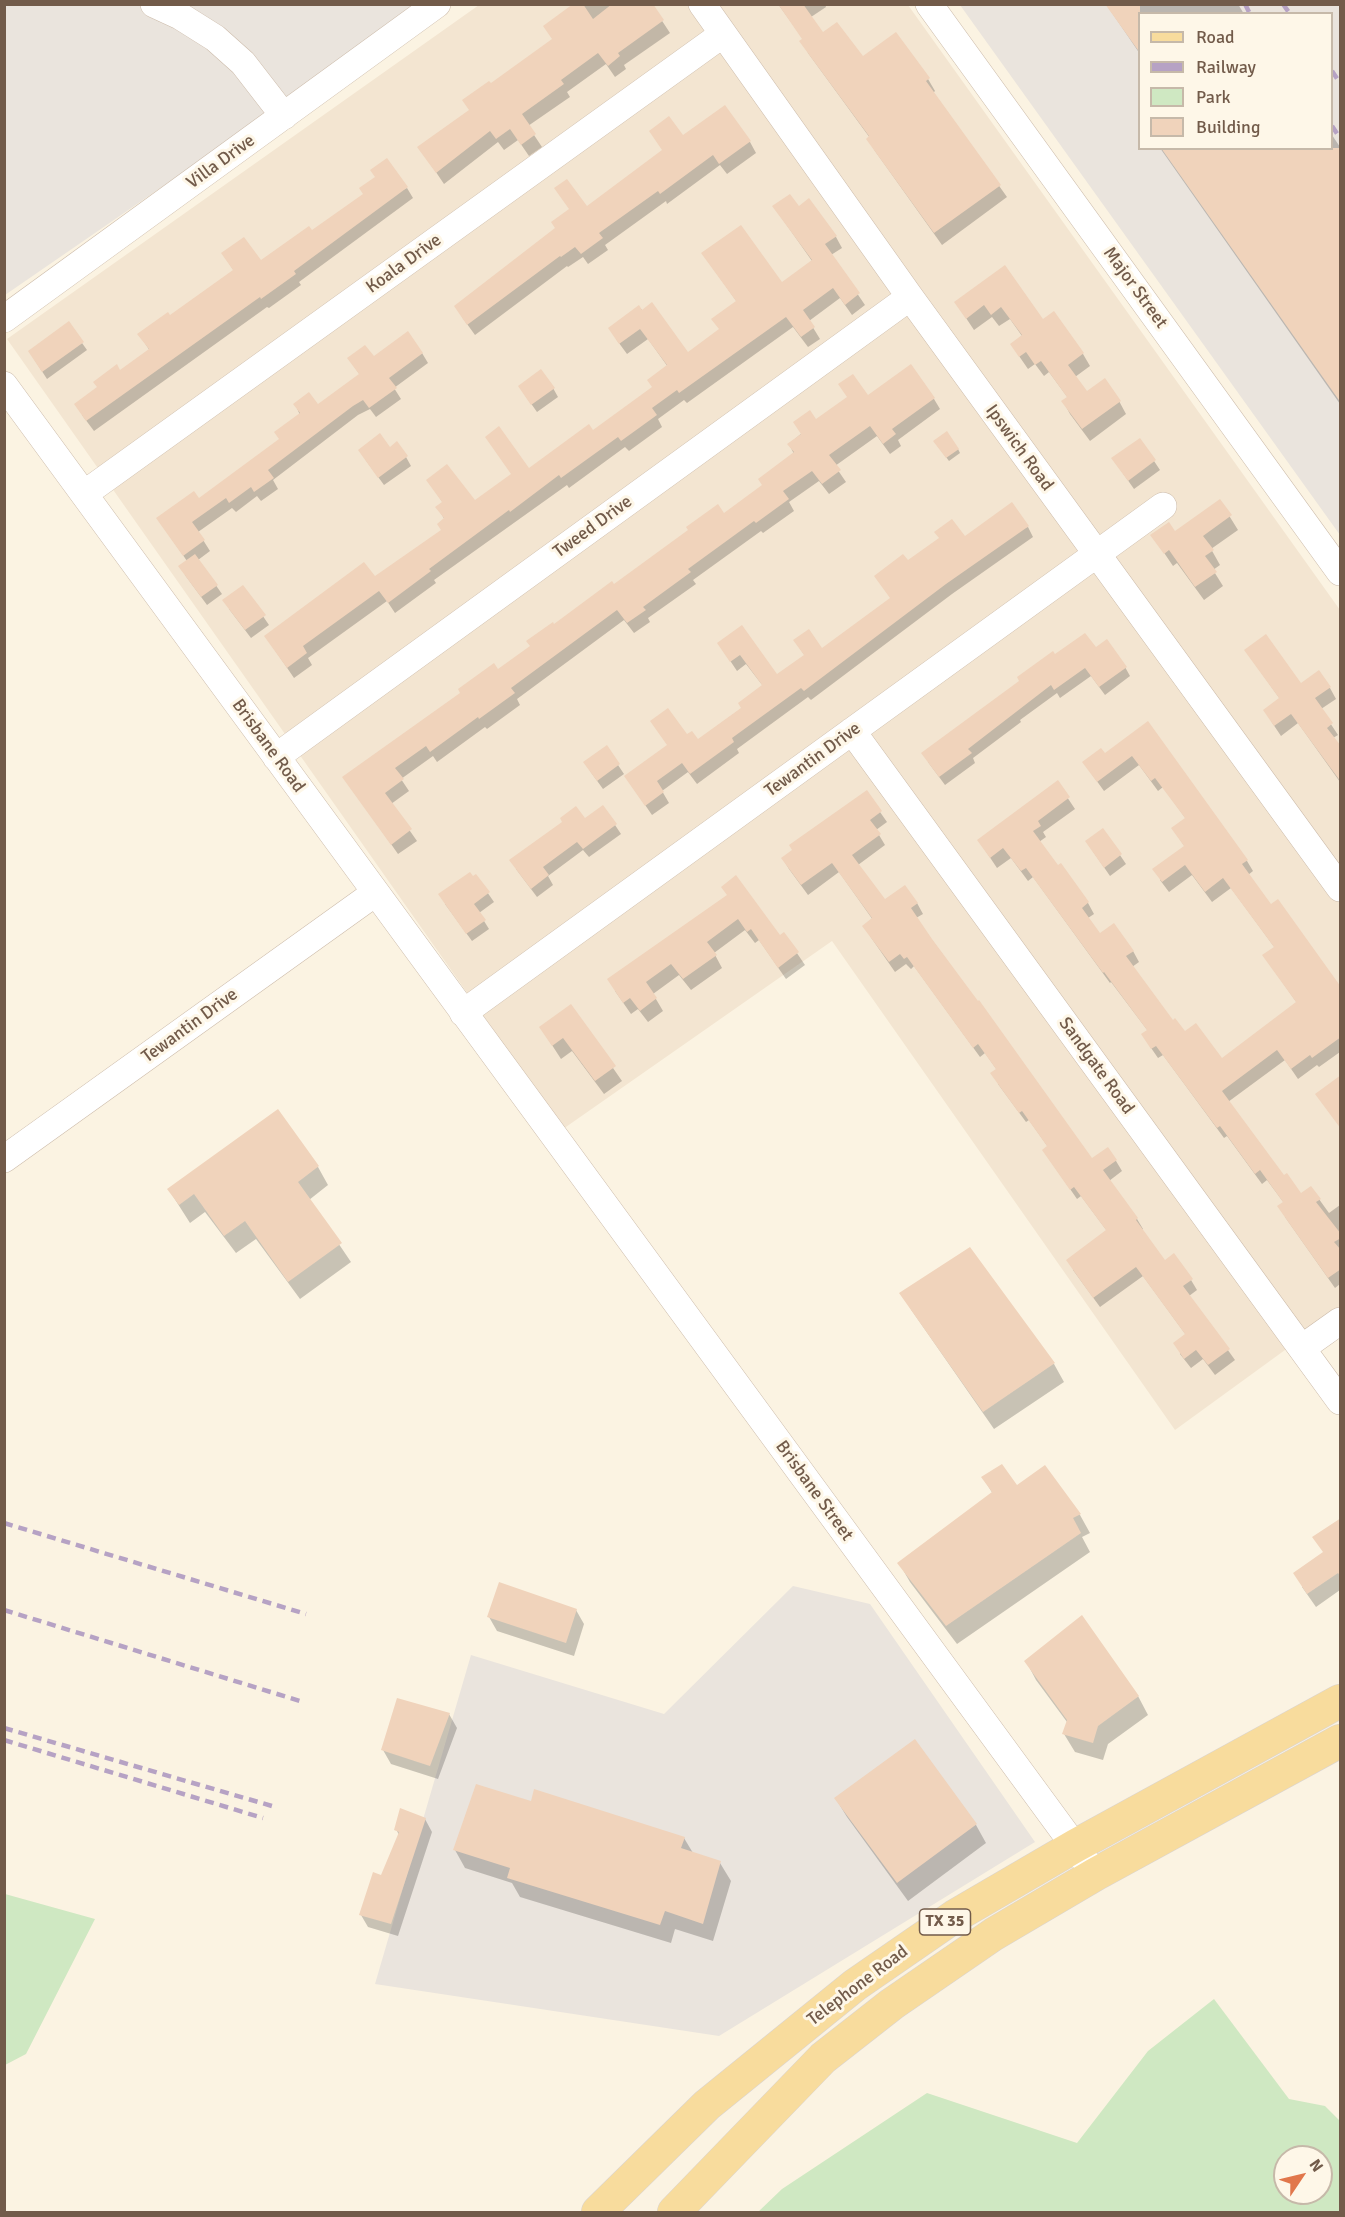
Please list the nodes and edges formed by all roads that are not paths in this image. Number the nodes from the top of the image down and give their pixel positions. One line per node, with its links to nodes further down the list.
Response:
1 (154, 4): 6 (street)
2 (437, 4): 6 (street, Villa Drive)
3 (702, 4): 5 (street, Ipswich Road)
4 (929, 4): 13 (street, Major Street)
5 (723, 34): 7 (street, Ipswich Road); 10 (street, Koala Drive)
6 (284, 116): 8 (street, Villa Drive)
7 (910, 297): 12 (street, Ipswich Road); 15 (street, Tweed Drive)
8 (4, 319)
9 (4, 385): 10 (street, Brisbane Road)
10 (84, 494): 15 (street, Brisbane Road)
11 (1163, 506): 12 (street, Tewantin Drive)
12 (1096, 555): 14 (street, Tewantin Drive); 16 (street, Ipswich Road)
13 (1341, 572)
14 (852, 731): 18 (street, Tewantin Drive); 22 (street, Sandgate Road)
15 (276, 757): 17 (street, Brisbane Road)
16 (1341, 888)
17 (375, 893): 18 (street, Brisbane Road); 20 (street, Tewantin Drive)
18 (463, 1013): 19 (street, Brisbane Road)
19 (532, 1107): 26 (street, Brisbane Street)
20 (4, 1159)
21 (1341, 1321): 22 (street)
22 (1302, 1348): 23 (street, Sandgate Road)
23 (1341, 1401)
24 (1341, 1701): 26 (main road, Telephone Road / TX 35)
25 (1341, 1741): 27 (main road, Telephone Road / TX 35)
26 (1075, 1846): 27 (street, Brisbane Street); 28 (main road, Telephone Road / TX 35)
27 (1096, 1875): 29 (main road, Telephone Road / TX 35)
28 (598, 2212)
29 (674, 2212)

